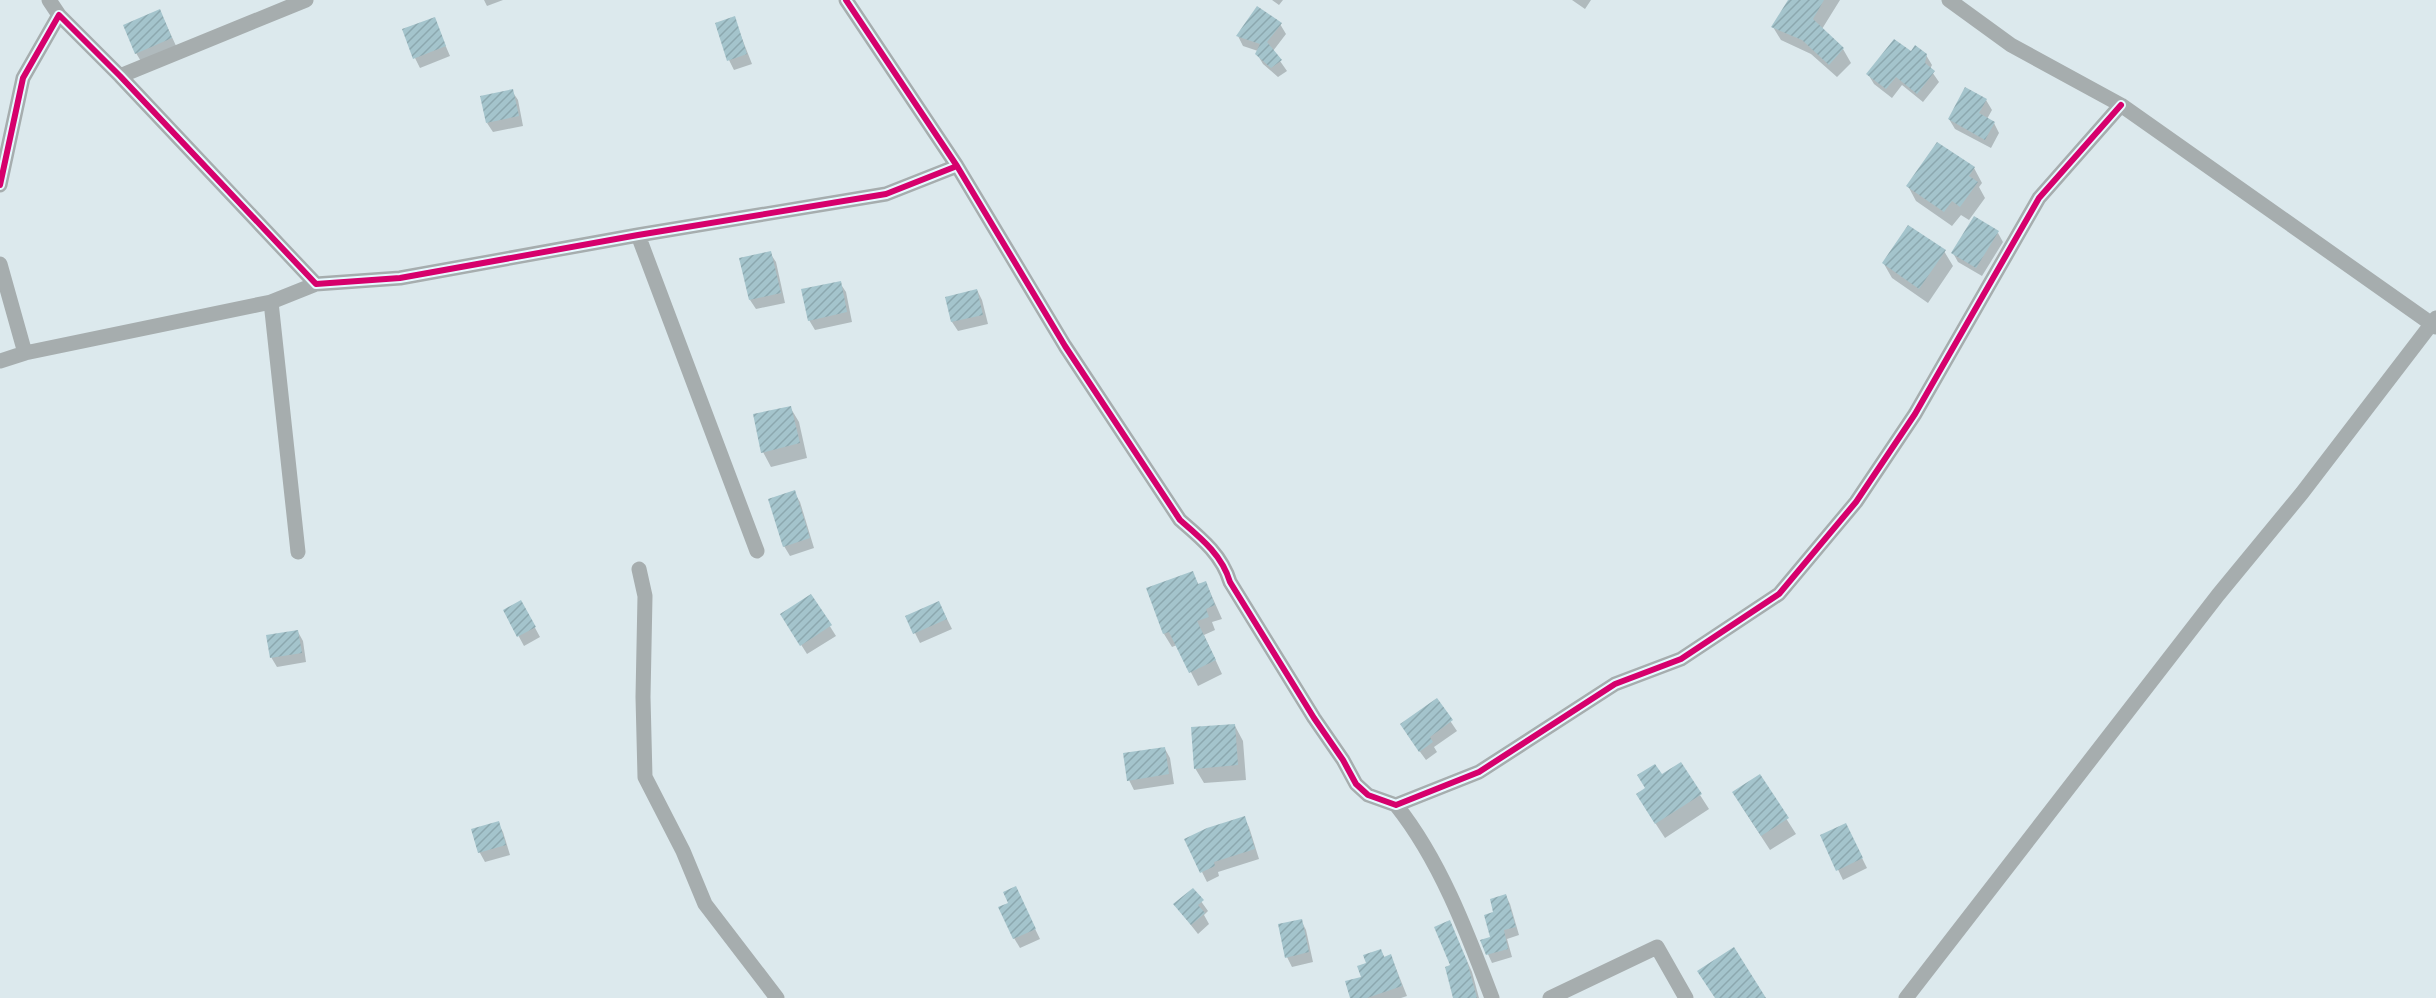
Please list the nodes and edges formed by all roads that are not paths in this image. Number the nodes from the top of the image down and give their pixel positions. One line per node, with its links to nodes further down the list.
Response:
1 (50, 0): 5 (street)
2 (306, 0): 6 (street)
3 (846, 0): 8 (street)
4 (1949, 0): 7 (street)
5 (59, 15): 6 (street); 9 (street)
6 (120, 76): 12 (street)
7 (2121, 105): 14 (street); 20 (street)
8 (957, 166): 10 (street); 20 (street)
9 (0, 185)
10 (638, 235): 12 (street); 17 (street)
11 (0, 264): 15 (street)
12 (316, 284): 13 (street)
13 (271, 302): 15 (street); 18 (street)
14 (2435, 323): 25 (street)
15 (25, 352): 16 (street)
16 (0, 361)
17 (757, 550)
18 (298, 552)
19 (639, 569): 21 (street)
20 (1396, 805): 22 (street)
21 (777, 998)
22 (1492, 998)
23 (1550, 998): 24 (street)
24 (1686, 998)
25 (1906, 998)

